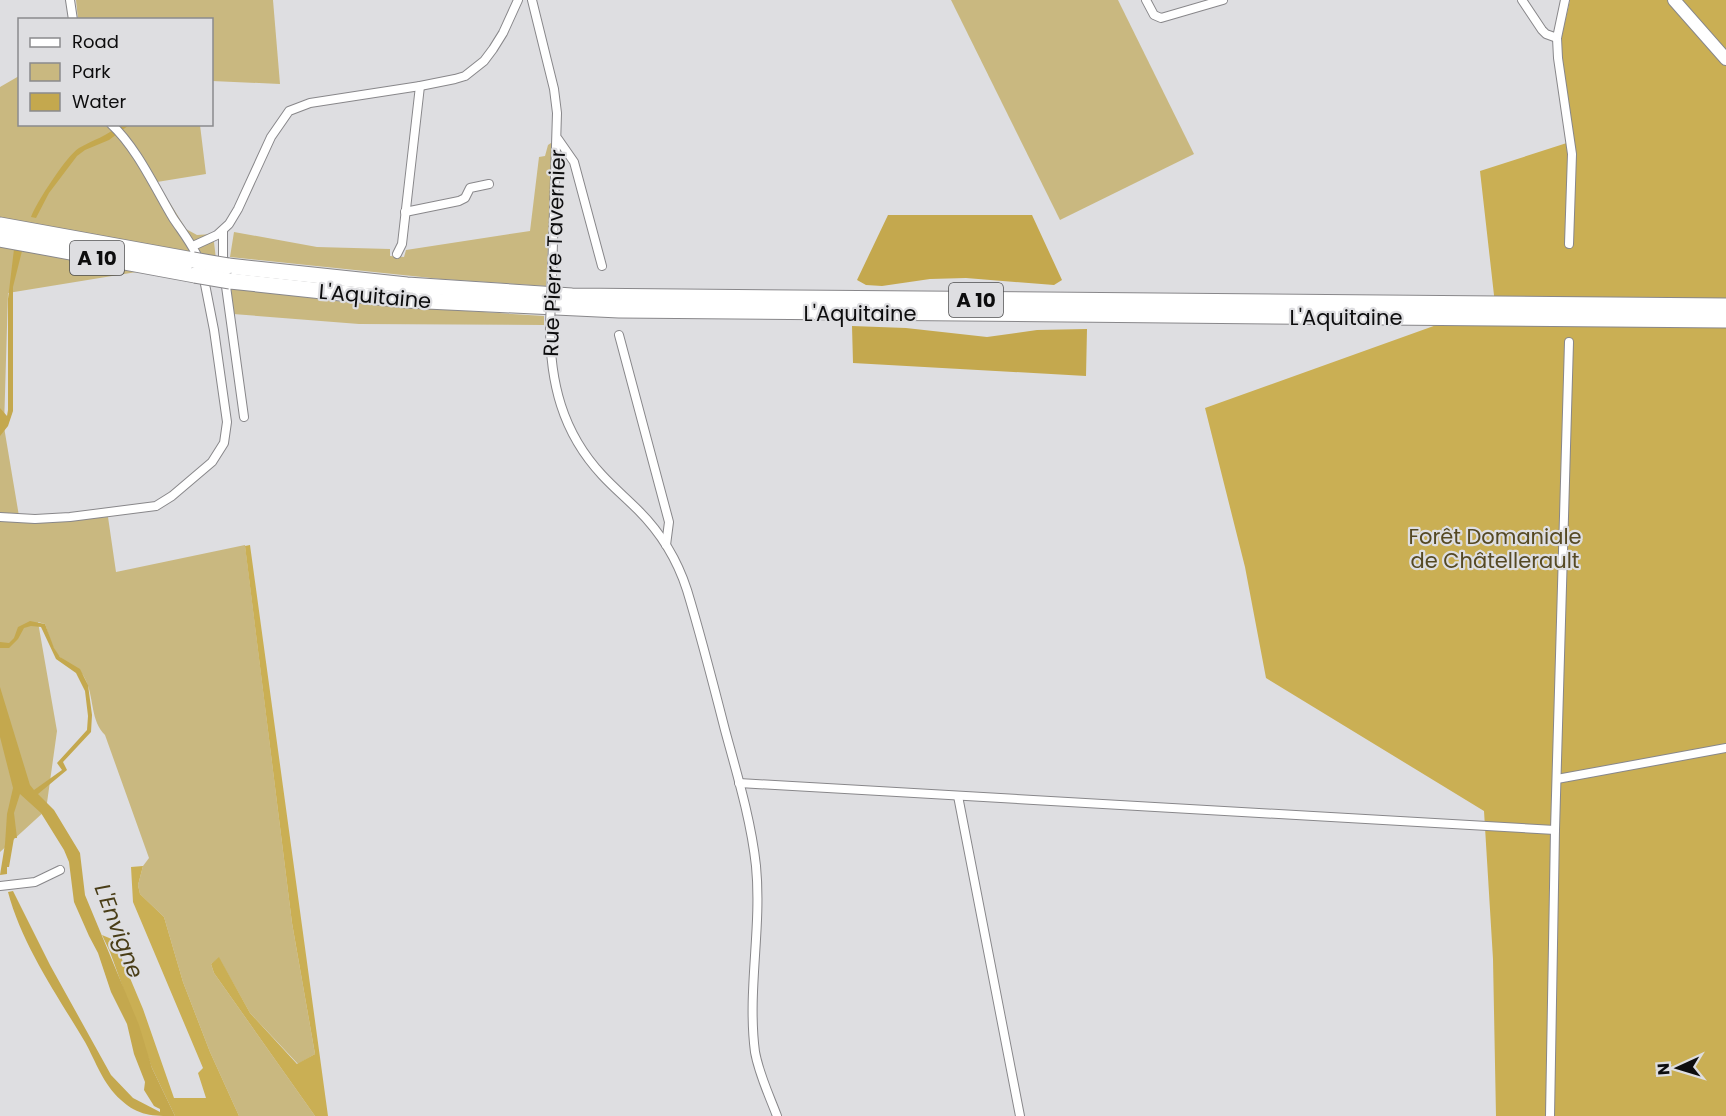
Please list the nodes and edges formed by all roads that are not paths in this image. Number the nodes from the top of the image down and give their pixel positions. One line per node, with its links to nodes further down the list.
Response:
1 (70, 0): 9 (street)
2 (518, 0): 12 (street)
3 (532, 0): 14 (street, Rue Pierre Tavernier)
4 (1146, 0): 5 (street)
5 (1223, 0)
6 (1522, 0): 10 (street)
7 (1565, 0): 10 (street)
8 (1674, 0): 11 (street)
9 (73, 18)
10 (1557, 38): 20 (street)
11 (1726, 59)
12 (420, 86): 16 (street); 18 (street)
13 (112, 126): 22 (street)
14 (558, 139): 23 (street); 31 (street, Rue Pierre Tavernier, bridge)
15 (489, 184): 16 (street)
16 (405, 212): 21 (street)
17 (0, 225): 22 (highway, L'Aquitaine / A 10)
18 (223, 231): 22 (street); 29 (street)
19 (0, 239): 22 (highway, L'Aquitaine / A 10)
20 (1569, 244)
21 (397, 254)
22 (194, 260): 24 (highway, L'Aquitaine / A 10, bridge); 30 (street)
23 (602, 266)
24 (229, 273): 25 (highway, L'Aquitaine / A 10); 26 (highway, L'Aquitaine / A 10)
25 (1726, 306)
26 (1726, 320)
27 (619, 334): 31 (street)
28 (1569, 342): 33 (street)
29 (244, 417)
30 (0, 517)
31 (666, 545): 34 (street, Rue Pierre Tavernier)
32 (1726, 748): 33 (street)
33 (1557, 779): 36 (street)
34 (739, 783): 35 (street); 39 (street, Rue Pierre Tavernier)
35 (958, 796): 36 (street); 40 (street)
36 (1555, 830): 41 (street)
37 (60, 870): 38 (street)
38 (0, 886)
39 (777, 1116)
40 (1020, 1116)
41 (1550, 1116)

